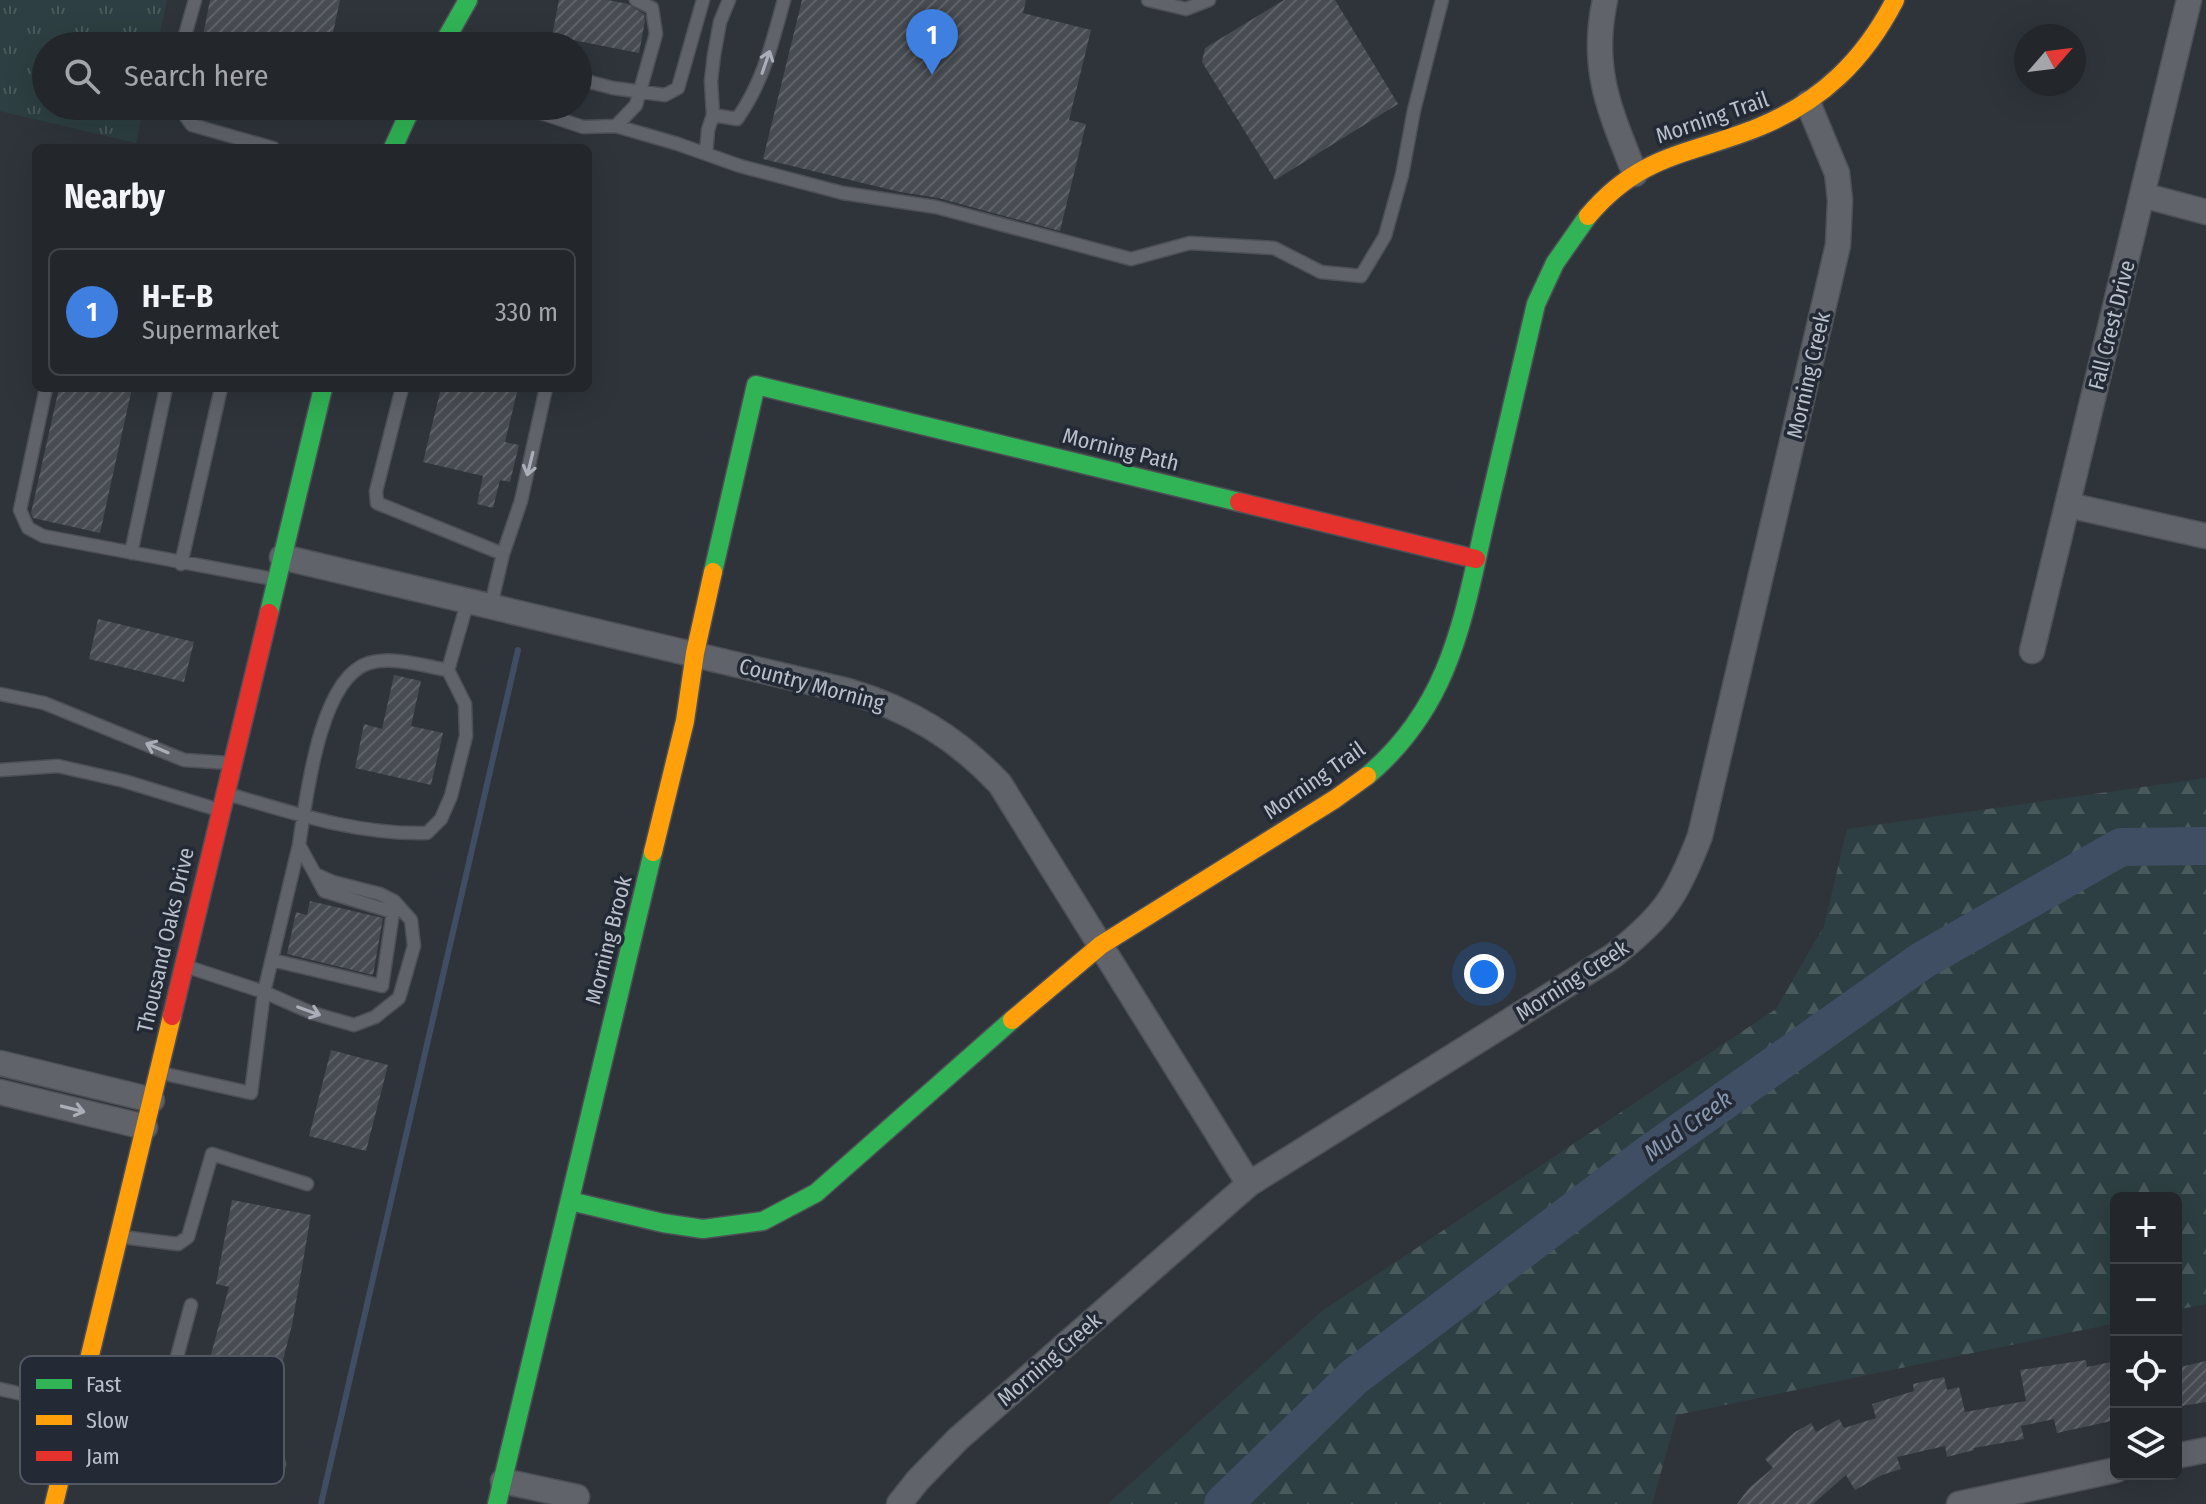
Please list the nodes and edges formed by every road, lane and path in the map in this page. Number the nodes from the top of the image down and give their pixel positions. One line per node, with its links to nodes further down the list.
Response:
1 (195, 0): 13 (lane)
2 (468, 0): 14 (street)
3 (636, 0): 16 (lane)
4 (703, 0): 16 (lane)
5 (729, 0): 18 (lane)
6 (784, 0): 18 (lane, one-way to 6)
7 (1148, 0): 8 (lane)
8 (1209, 0)
9 (1442, 0): 25 (lane)
10 (1605, 0): 26 (street)
11 (1895, 0): 17 (street, Morning Trail)
12 (2189, 0): 27 (street, Fall Crest Drive)
13 (186, 32)
14 (450, 32)
15 (592, 83): 16 (lane)
16 (640, 90): 22 (lane)
17 (1808, 103): 26 (street, Morning Trail); 66 (street, Morning Creek)
18 (713, 115): 25 (lane)
19 (188, 120): 23 (lane)
20 (406, 120): 24 (street)
21 (562, 120): 22 (lane)
22 (616, 126): 25 (lane)
23 (259, 144)
24 (395, 144)
25 (706, 154)
26 (1635, 174): 40 (street, Morning Trail)
27 (2142, 195): 28 (street); 36 (street, Fall Crest Drive)
28 (2206, 212)
29 (756, 385): 40 (street, Morning Path); 45 (street, Morning Brook)
30 (45, 392): 38 (lane)
31 (165, 392): 38 (lane)
32 (220, 392): 41 (lane)
33 (322, 392): 42 (street, Thousand Oaks Drive)
34 (401, 392): 39 (lane)
35 (545, 392): 39 (lane, one-way to 39)
36 (2068, 505): 37 (street); 44 (street, Fall Crest Drive)
37 (2206, 536)
38 (131, 553): 41 (lane)
39 (503, 554): 43 (lane)
40 (1476, 559): 54 (street, Morning Trail)
41 (181, 564): 42 (lane)
42 (279, 568): 43 (street, Country Morning); 48 (street, Thousand Oaks Drive)
43 (479, 603): 45 (street, Country Morning); 46 (lane)
44 (2032, 651)
45 (695, 653): 54 (street, Country Morning); 67 (street, Morning Brook)
46 (448, 670): 51 (lane); 51 (lane)
47 (0, 694): 48 (lane, one-way to 47)
48 (232, 764): 50 (street, Thousand Oaks Drive)
49 (0, 770): 50 (lane)
50 (223, 802): 51 (lane); 56 (street, Thousand Oaks Drive)
51 (304, 817): 52 (lane)
52 (299, 845): 53 (lane); 55 (lane)
53 (315, 874): 55 (lane); 57 (lane, one-way to 53)
54 (1101, 945): 66 (street, Country Morning); 67 (street, Morning Trail)
55 (272, 960): 57 (lane)
56 (184, 965): 57 (lane); 60 (street, Thousand Oaks Drive)
57 (264, 992): 60 (lane)
58 (0, 1063): 59 (street)
59 (35, 1072): 62 (street); 63 (street)
60 (158, 1073): 63 (street, Thousand Oaks Drive)
61 (0, 1092): 62 (street)
62 (28, 1098): 64 (street, one-way to 64)
63 (152, 1100): 64 (street, Thousand Oaks Drive)
64 (145, 1127): 68 (street, Thousand Oaks Drive)
65 (307, 1184): 68 (lane)
66 (1249, 1184): 82 (street, Morning Creek)
67 (570, 1201): 78 (street, Morning Brook)
68 (119, 1236): 70 (street, Thousand Oaks Drive)
69 (191, 1305): 71 (lane)
70 (89, 1356)
71 (177, 1356)
72 (0, 1389): 73 (lane)
73 (20, 1393)
74 (2206, 1450): 75 (street)
75 (2182, 1455)
76 (2110, 1472): 80 (street)
77 (59, 1484): 81 (street, Thousand Oaks Drive)
78 (500, 1492): 79 (street)
79 (577, 1497)
80 (2007, 1499): 83 (street)
81 (54, 1504)
82 (899, 1504)
83 (1959, 1504)

